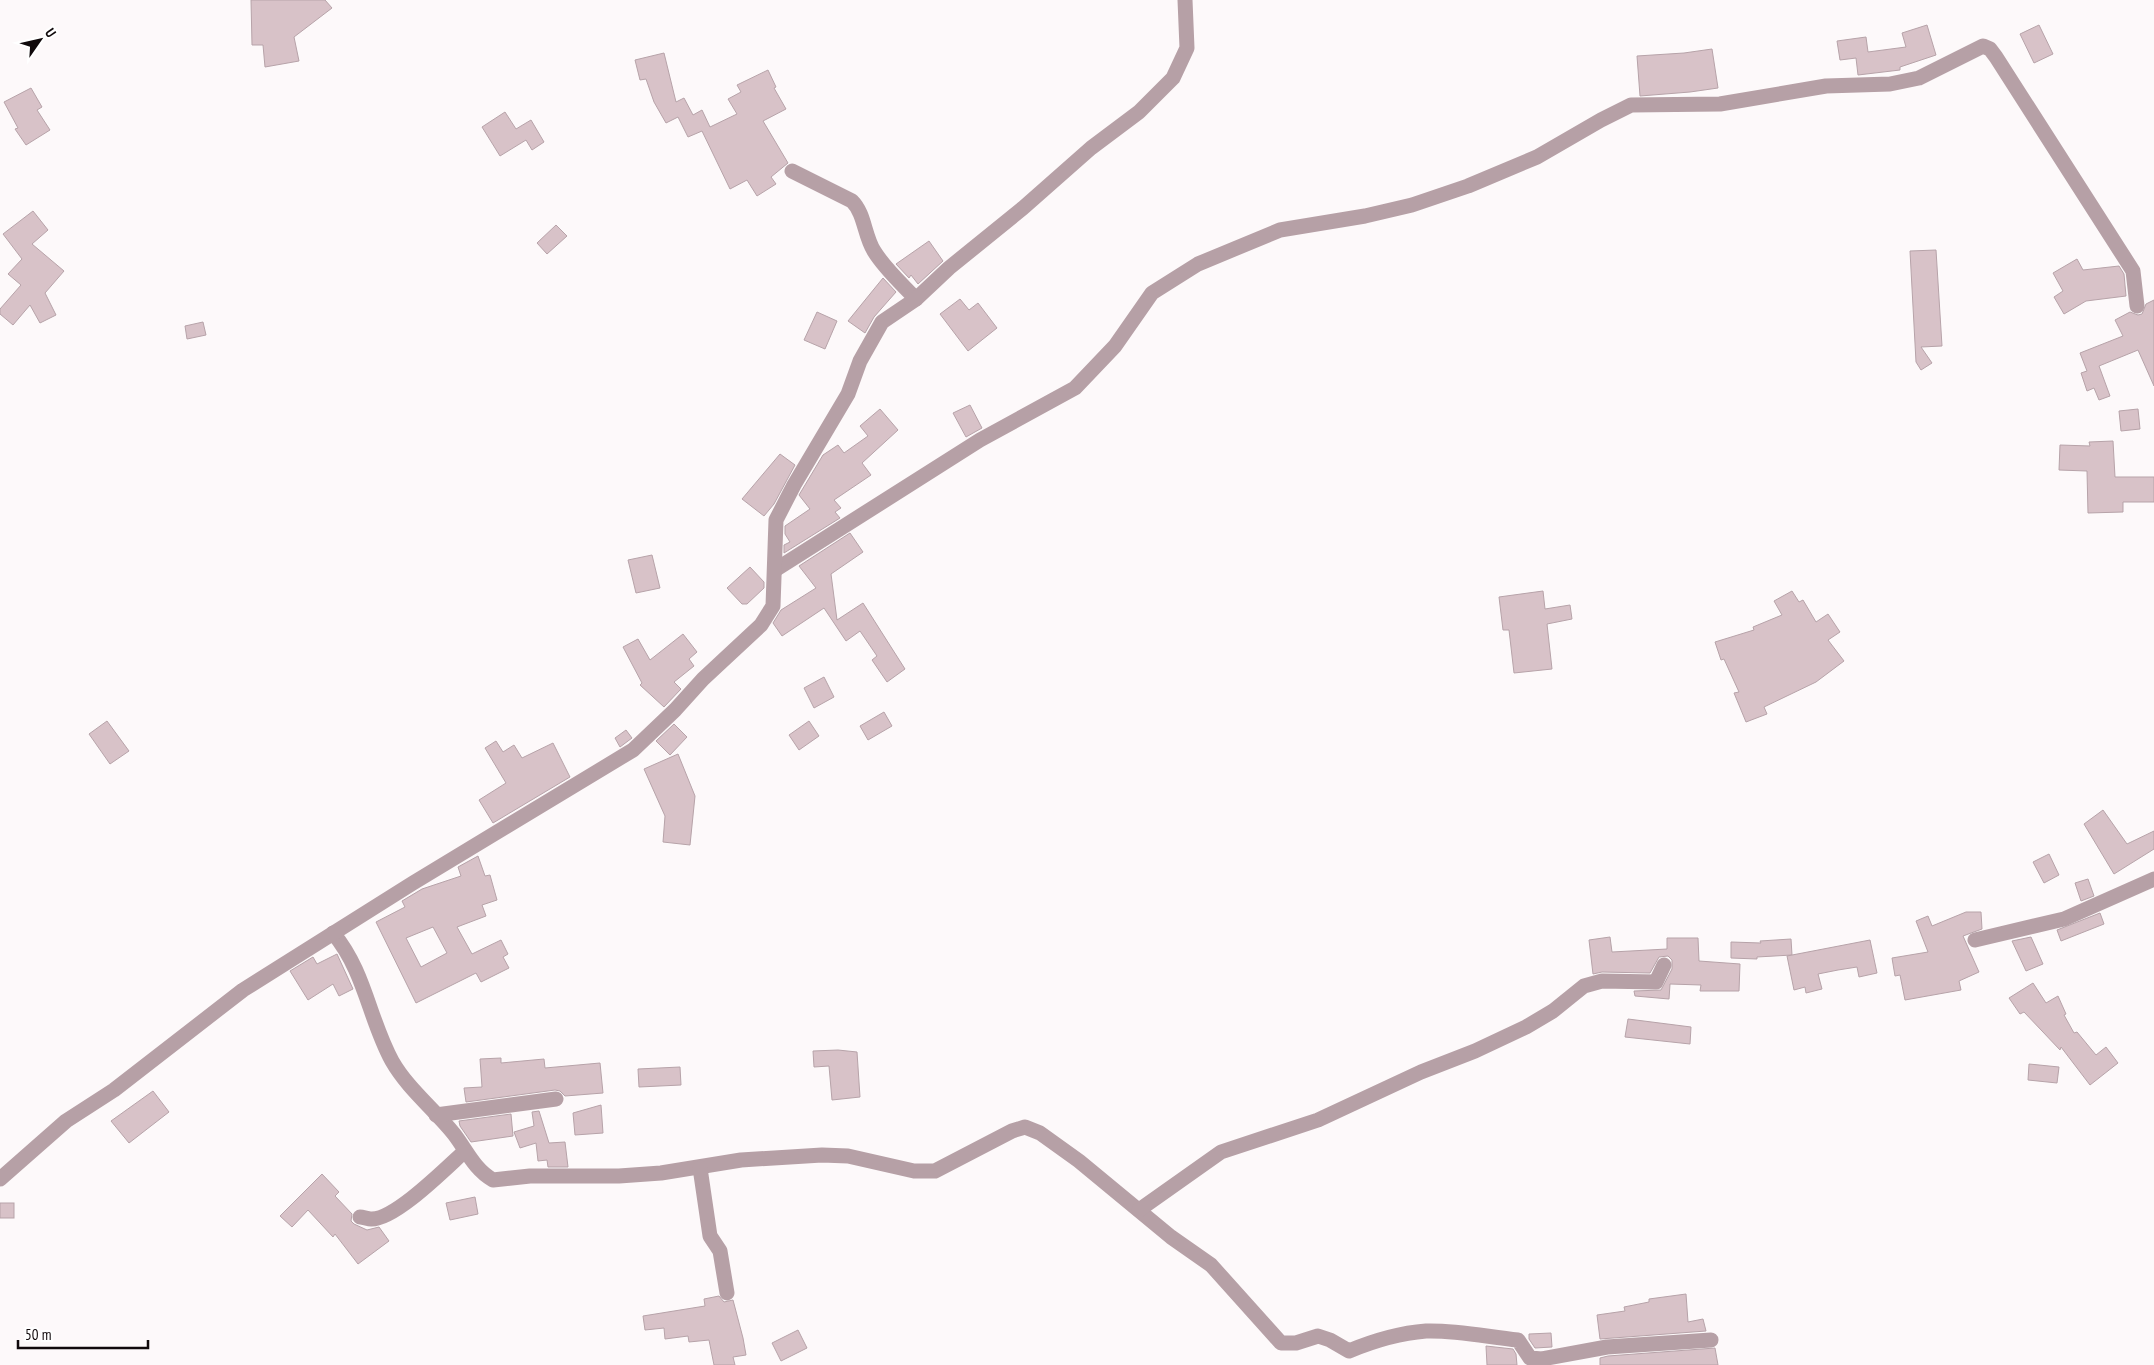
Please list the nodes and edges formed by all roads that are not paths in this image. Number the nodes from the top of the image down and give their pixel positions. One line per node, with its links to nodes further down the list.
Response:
1 (1186, 0): 3 (street)
2 (792, 172): 3 (street)
3 (916, 299): 5 (street)
4 (2137, 306): 5 (street)
5 (776, 570): 7 (street)
6 (2154, 879): 8 (street)
7 (333, 933): 11 (street); 14 (street)
8 (1975, 940)
9 (1664, 965): 15 (street)
10 (556, 1099): 11 (street)
11 (436, 1115): 12 (street)
12 (464, 1151): 13 (street); 16 (street)
13 (700, 1168): 15 (street); 17 (street)
14 (0, 1179)
15 (1139, 1210): 18 (street)
16 (360, 1217)
17 (727, 1292)
18 (1710, 1340)

